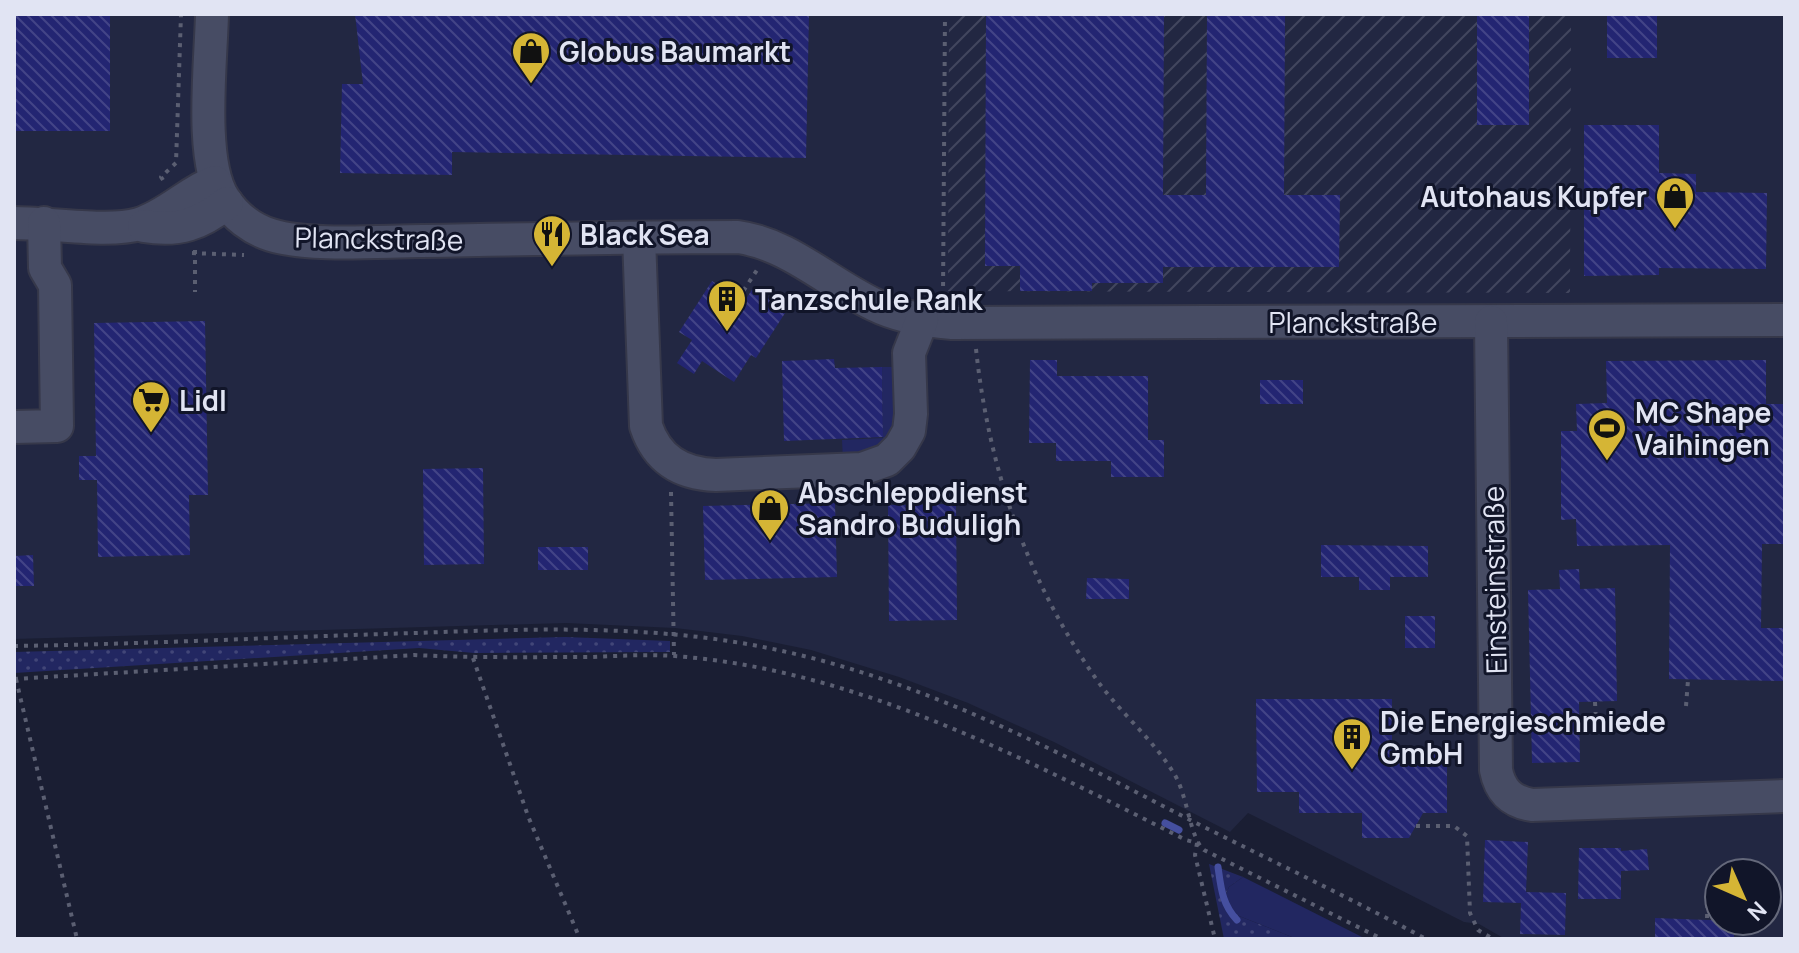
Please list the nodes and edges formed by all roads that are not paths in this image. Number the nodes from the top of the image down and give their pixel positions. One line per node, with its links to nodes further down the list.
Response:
1 (212, 14): 2 (street)
2 (221, 192): 3 (street); 4 (street, Planckstraße)
3 (29, 223): 8 (street)
4 (639, 238): 5 (street, Planckstraße); 5 (street)
5 (932, 309): 7 (street, Planckstraße)
6 (1785, 320): 7 (street, Planckstraße)
7 (1491, 322): 9 (street, Einsteinstraße)
8 (14, 427)
9 (1785, 796)

